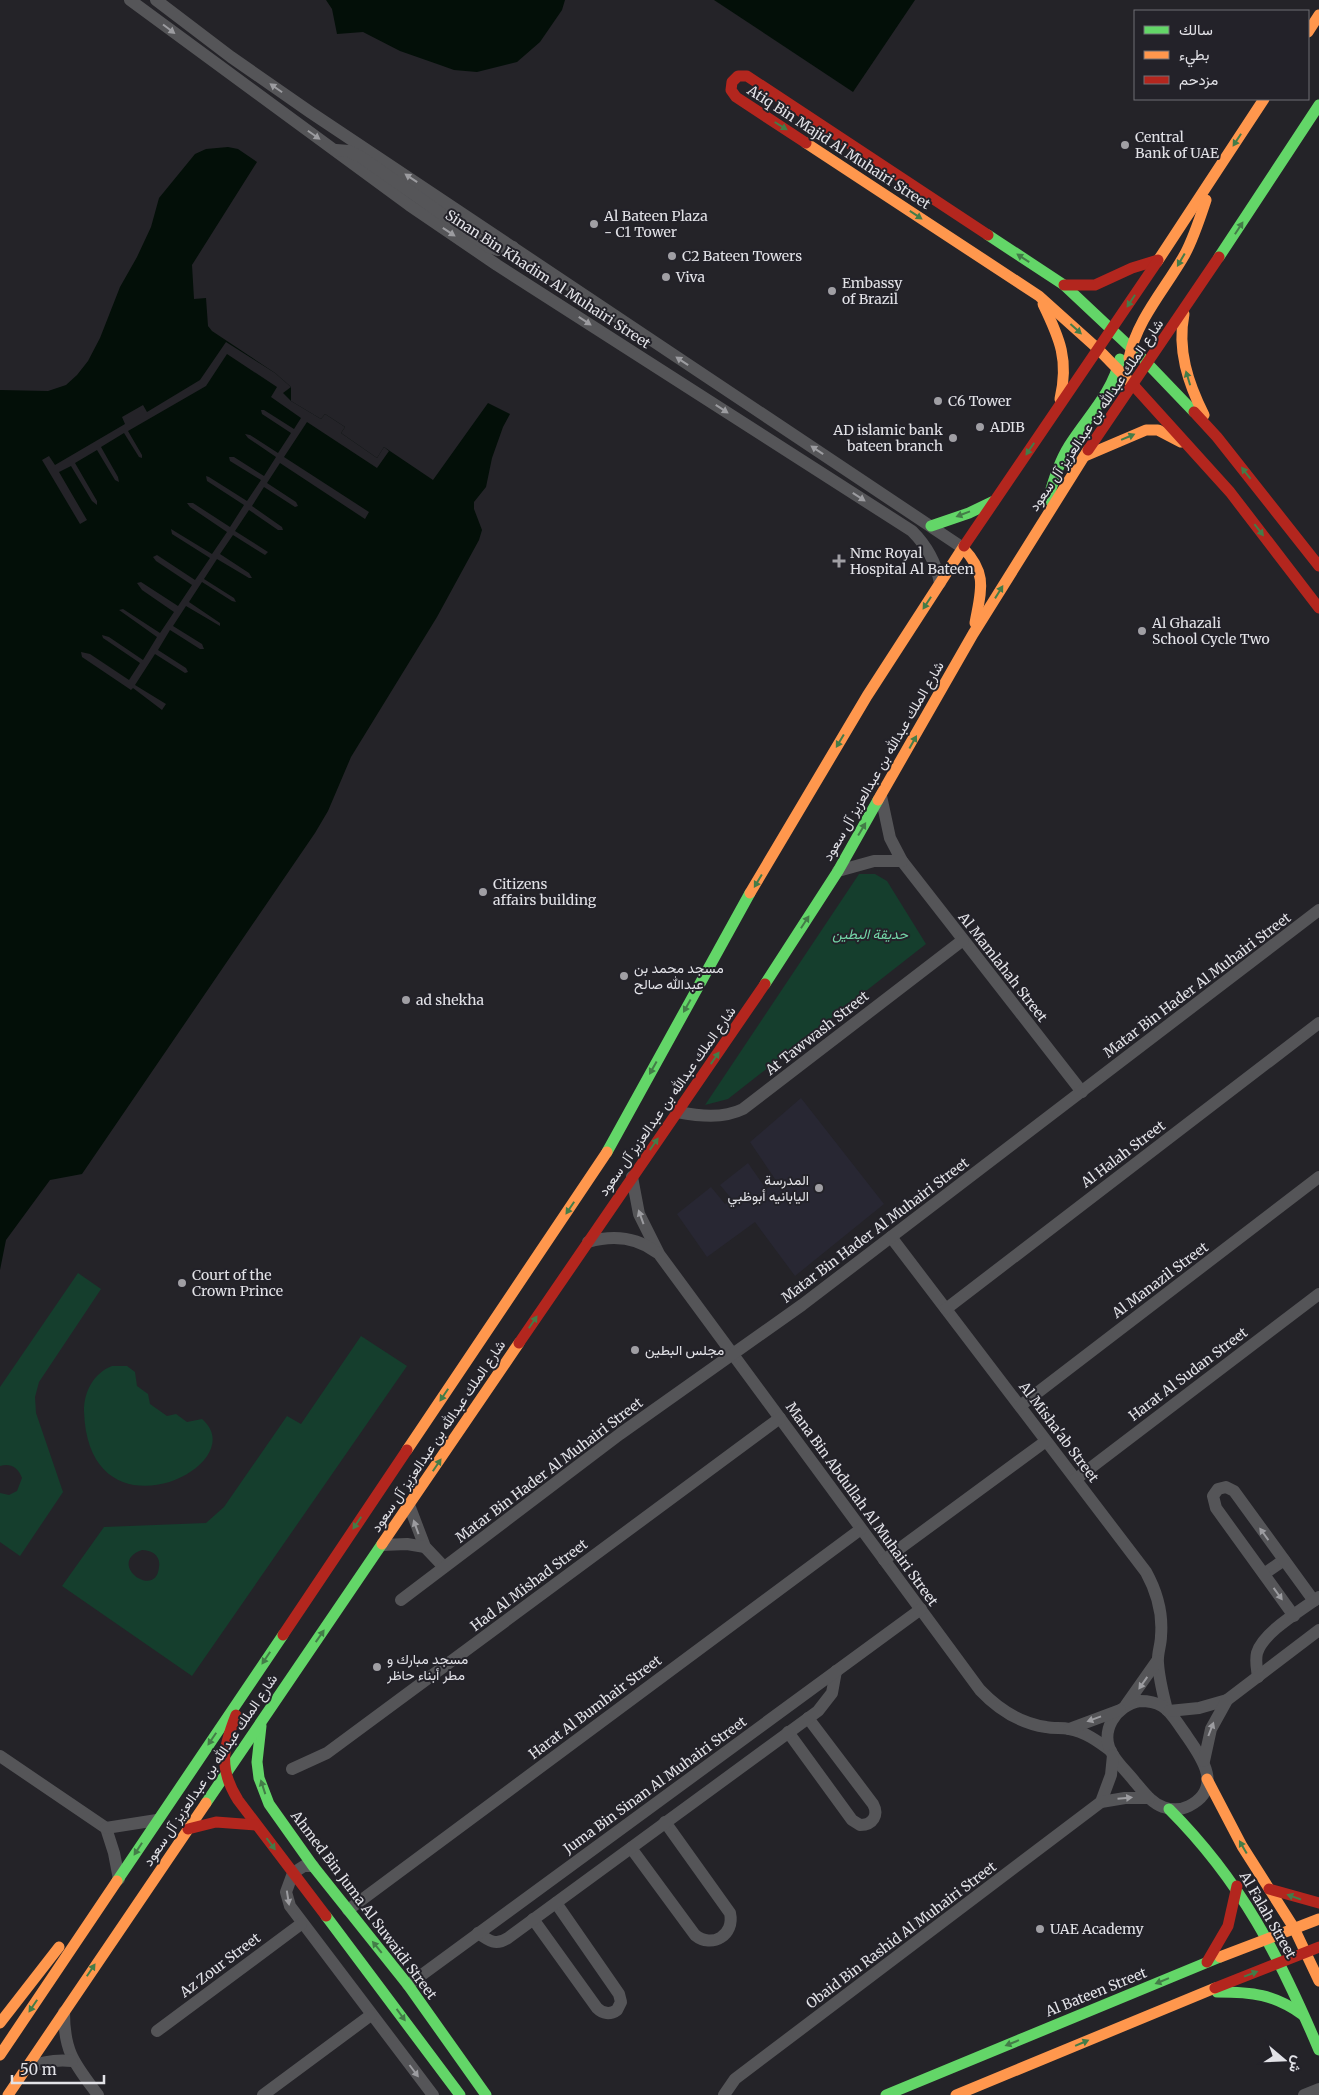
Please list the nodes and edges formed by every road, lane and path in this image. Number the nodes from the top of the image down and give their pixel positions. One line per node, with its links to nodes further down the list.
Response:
1 (130, 0): 7 (street, Sinan Bin Khadim Al Muhairi Street, one-way to 7)
2 (156, 0): 9 (street, Sinan Bin Khadim Al Muhairi Street, one-way to 2)
3 (1319, 15): 4 (main road)
4 (1309, 30)
5 (1263, 100): 8 (main road, شارع الملك عبدالله بن عبدالعزيز آل سعود, one-way to 8)
6 (1319, 104): 13 (main road, شارع الملك عبدالله بن عبدالعزيز آل سعود, one-way to 6)
7 (336, 150): 9 (street); 29 (street, Sinan Bin Khadim Al Muhairi Street, one-way to 29)
8 (1210, 182): 10 (main road, شارع الملك عبدالله بن عبدالعزيز آل سعود); 15 (main road, one-way to 15)
9 (513, 247): 26 (street, Sinan Bin Khadim Al Muhairi Street, one-way to 9)
10 (1158, 260): 11 (main road); 14 (main road, شارع الملك عبدالله بن عبدالعزيز آل سعود, one-way to 14)
11 (1064, 285): 12 (main road, Atiq Bin Majid Al Muhairi Street, one-way to 12); 14 (main road, Atiq Bin Majid Al Muhairi Street)
12 (1039, 296): 16 (main road, Atiq Bin Majid Al Muhairi Street, one-way to 16); 20 (main road)
13 (1189, 303): 17 (main road, شارع الملك عبدالله بن عبدالعزيز آل سعود); 21 (main road, one-way to 13)
14 (1112, 329): 15 (main road, Atiq Bin Majid Al Muhairi Street); 16 (main road, شارع الملك عبدالله بن عبدالعزيز آل سعود); 18 (main road)
15 (1130, 346): 17 (main road, Atiq Bin Majid Al Muhairi Street); 19 (main road)
16 (1098, 349): 18 (main road, Atiq Bin Majid Al Muhairi Street); 20 (main road, شارع الملك عبدالله بن عبدالعزيز آل سعود)
17 (1147, 363): 19 (main road, شارع الملك عبدالله بن عبدالعزيز آل سعود); 21 (main road, Atiq Bin Majid Al Muhairi Street)
18 (1119, 369): 19 (main road, Atiq Bin Majid Al Muhairi Street); 25 (main road)
19 (1134, 383): 22 (main road, Atiq Bin Majid Al Muhairi Street); 23 (main road, شارع الملك عبدالله بن عبدالعزيز آل سعود)
20 (1058, 408): 24 (main road, شارع الملك عبدالله بن عبدالعزيز آل سعود, one-way to 24)
21 (1218, 437): 28 (main road, Atiq Bin Majid Al Muhairi Street, one-way to 21)
22 (1195, 451): 23 (main road, one-way to 22); 30 (main road, Atiq Bin Majid Al Muhairi Street, one-way to 30)
23 (1084, 457): 25 (main road, شارع الملك عبدالله بن عبدالعزيز آل سعود)
24 (995, 500): 26 (main road, one-way to 26); 27 (main road, شارع الملك عبدالله بن عبدالعزيز آل سعود)
25 (1046, 516): 31 (main road, شارع الملك عبدالله بن عبدالعزيز آل سعود, one-way to 25)
26 (931, 526): 27 (street, Sinan Bin Khadim Al Muhairi Street)
27 (963, 548): 29 (main road, شارع الملك عبدالله بن عبدالعزيز آل سعود); 31 (main road)
28 (1319, 566)
29 (940, 583): 68 (main road, شارع الملك عبدالله بن عبدالعزيز آل سعود, one-way to 68)
30 (1319, 608)
31 (973, 634): 32 (main road, شارع الملك عبدالله بن عبدالعزيز آل سعود, one-way to 31)
32 (881, 796): 33 (street, Al Mamlahah Street); 34 (main road, شارع الملك عبدالله بن عبدالعزيز آل سعود, one-way to 32)
33 (902, 861): 34 (street); 36 (street, Al Mamlahah Street)
34 (838, 871): 39 (main road, شارع الملك عبدالله بن عبدالعزيز آل سعود, one-way to 34)
35 (1319, 910): 38 (street, Matar Bin Hader Al Muhairi Street)
36 (963, 940): 38 (street, Al Mamlahah Street); 39 (street, At Tawwash Street)
37 (1319, 1023): 46 (street, Al Halah Street)
38 (1082, 1092): 42 (street, Matar Bin Hader Al Muhairi Street)
39 (677, 1112): 40 (main road, شارع الملك عبدالله بن عبدالعزيز آل سعود, one-way to 39)
40 (632, 1177): 43 (main road, شارع الملك عبدالله بن عبدالعزيز آل سعود); 44 (street, Mana Bin Abdullah Al Muhairi Street, one-way to 40)
41 (1319, 1177): 48 (street, Al Manazil Street)
42 (891, 1237): 46 (street, Al Misha'ab Street); 47 (street, Matar Bin Hader Al Muhairi Street)
43 (588, 1242): 44 (street, Mana Bin Abdullah Al Muhairi Street); 52 (main road, شارع الملك عبدالله بن عبدالعزيز آل سعود, one-way to 43)
44 (659, 1254): 47 (street, Mana Bin Abdullah Al Muhairi Street)
45 (1319, 1294): 51 (street, Harat Al Sudan Street)
46 (946, 1309): 48 (street, Al Misha'ab Street)
47 (733, 1354): 49 (street, Mana Bin Abdullah Al Muhairi Street); 58 (street, Matar Bin Hader Al Muhairi Street)
48 (1020, 1406): 50 (street, Al Misha'ab Street)
49 (780, 1418): 53 (street, Mana Bin Abdullah Al Muhairi Street); 79 (street, Had Al Mishad Street)
50 (1046, 1441): 51 (street, Al Misha'ab Street); 56 (street)
51 (1076, 1479): 65 (street, Al Misha'ab Street)
52 (409, 1506): 54 (main road, شارع الملك عبدالله بن عبدالعزيز آل سعود); 55 (street, one-way to 52)
53 (861, 1529): 56 (street, Mana Bin Abdullah Al Muhairi Street); 98 (street, Harat Al Bumhair Street)
54 (382, 1546): 55 (street); 73 (main road, شارع الملك عبدالله بن عبدالعزيز آل سعود, one-way to 54)
55 (424, 1547): 58 (street)
56 (884, 1560): 62 (street, Mana Bin Abdullah Al Muhairi Street)
57 (1284, 1560): 59 (street); 59 (street, one-way to 59); 60 (street)
58 (444, 1567): 61 (street, Matar Bin Hader Al Muhairi Street)
59 (1264, 1574): 63 (street, one-way to 63)
60 (1316, 1599): 63 (street)
61 (400, 1600)
62 (920, 1609): 66 (street, Juma Bin Sinan Al Muhairi Street); 74 (street, Mana Bin Abdullah Al Muhairi Street)
63 (1294, 1616): 67 (street)
64 (1319, 1630): 67 (street)
65 (1158, 1660): 70 (street, Al Misha'ab Street, one-way to 70); 71 (street, Al Misha'ab Street)
66 (836, 1671): 72 (street); 103 (street, Juma Bin Sinan Al Muhairi Street)
67 (1258, 1677): 69 (street)
68 (249, 1684): 80 (main road); 85 (main road, شارع الملك عبدالله بن عبدالعزيز آل سعود, one-way to 85)
69 (1227, 1700): 71 (street); 78 (street, one-way to 69)
70 (1123, 1708): 71 (street); 74 (street, Mana Bin Abdullah Al Muhairi Street, one-way to 74); 76 (street)
71 (1168, 1710): 78 (street)
72 (808, 1718): 75 (street); 75 (street)
73 (262, 1720): 80 (main road, شارع الملك عبدالله بن عبدالعزيز آل سعود); 91 (main road, Ahmed Bin Juma Al Suwaidi Street, one-way to 73)
74 (1070, 1729): 76 (street, Mana Bin Abdullah Al Muhairi Street)
75 (788, 1732): 86 (street)
76 (1112, 1753): 82 (street); 83 (street)
77 (0, 1756): 88 (street)
78 (1204, 1761): 81 (street)
79 (292, 1769)
80 (225, 1774): 87 (main road); 89 (main road, شارع الملك عبدالله بن عبدالعزيز آل سعود)
81 (1207, 1779): 84 (street); 95 (main road, Al Falah Street, one-way to 81)
82 (1149, 1798): 83 (street, Obaid Bin Rashid Al Muhairi Street, one-way to 82); 84 (street)
83 (1100, 1802): 130 (street, Obaid Bin Rashid Al Muhairi Street)
84 (1169, 1809): 94 (main road, Al Falah Street)
85 (157, 1820): 88 (street); 93 (main road, شارع الملك عبدالله بن عبدالعزيز آل سعود, one-way to 93)
86 (665, 1822): 90 (street); 90 (street)
87 (256, 1825): 89 (main road); 92 (main road, one-way to 92)
88 (106, 1828): 93 (street)
89 (188, 1829): 113 (main road, شارع الملك عبدالله بن عبدالعزيز آل سعود, one-way to 89)
90 (631, 1848): 96 (street)
91 (313, 1866): 92 (street); 98 (main road, Ahmed Bin Juma Al Suwaidi Street)
92 (293, 1872): 101 (street, one-way to 101); 111 (main road)
93 (119, 1879): 116 (main road); 119 (main road, شارع الملك عبدالله بن عبدالعزيز آل سعود, one-way to 119)
94 (1237, 1886): 104 (main road, Al Falah Street); 107 (main road)
95 (1268, 1889): 97 (main road, one-way to 95); 102 (main road, Al Falah Street)
96 (556, 1903): 99 (street); 99 (street)
97 (1319, 1903)
98 (348, 1910): 110 (main road, Ahmed Bin Juma Al Suwaidi Street, one-way to 98)
99 (533, 1919): 103 (street)
100 (1319, 1919): 102 (main road, Al Bateen Street)
101 (301, 1924): 114 (street); 117 (street, Az Zour Street)
102 (1294, 1928): 104 (main road, Al Bateen Street); 106 (main road, Al Falah Street)
103 (478, 1933): 110 (street, Juma Bin Sinan Al Muhairi Street)
104 (1268, 1938): 107 (main road, Al Bateen Street); 108 (main road, Al Falah Street)
105 (1319, 1947): 106 (main road)
106 (1306, 1952): 108 (main road); 109 (main road, Al Falah Street)
107 (1207, 1962): 131 (main road, Al Bateen Street, one-way to 131)
108 (1279, 1963): 112 (main road, one-way to 108); 115 (main road, Al Falah Street)
109 (1319, 1981)
110 (408, 1985): 111 (main road); 129 (main road, Ahmed Bin Juma Al Suwaidi Street)
111 (379, 1986): 128 (main road, one-way to 128)
112 (1205, 1992): 115 (main road); 123 (main road, one-way to 112)
113 (64, 2010): 120 (street); 121 (main road, شارع الملك عبدالله بن عبدالعزيز آل سعود)
114 (371, 2015): 126 (street); 127 (street, one-way to 127)
115 (1304, 2016): 118 (main road, Al Falah Street)
116 (0, 2023)
117 (158, 2031)
118 (1319, 2050)
119 (0, 2055)
120 (72, 2061): 121 (street); 125 (street)
121 (26, 2068): 124 (main road, شارع الملك عبدالله بن عبدالعزيز آل سعود)
122 (1319, 2089): 132 (street)
123 (961, 2094)
124 (8, 2095)
125 (98, 2095)
126 (263, 2095)
127 (433, 2095)
128 (460, 2095)
129 (486, 2095)
130 (724, 2095)
131 (886, 2095)
132 (1304, 2095)

